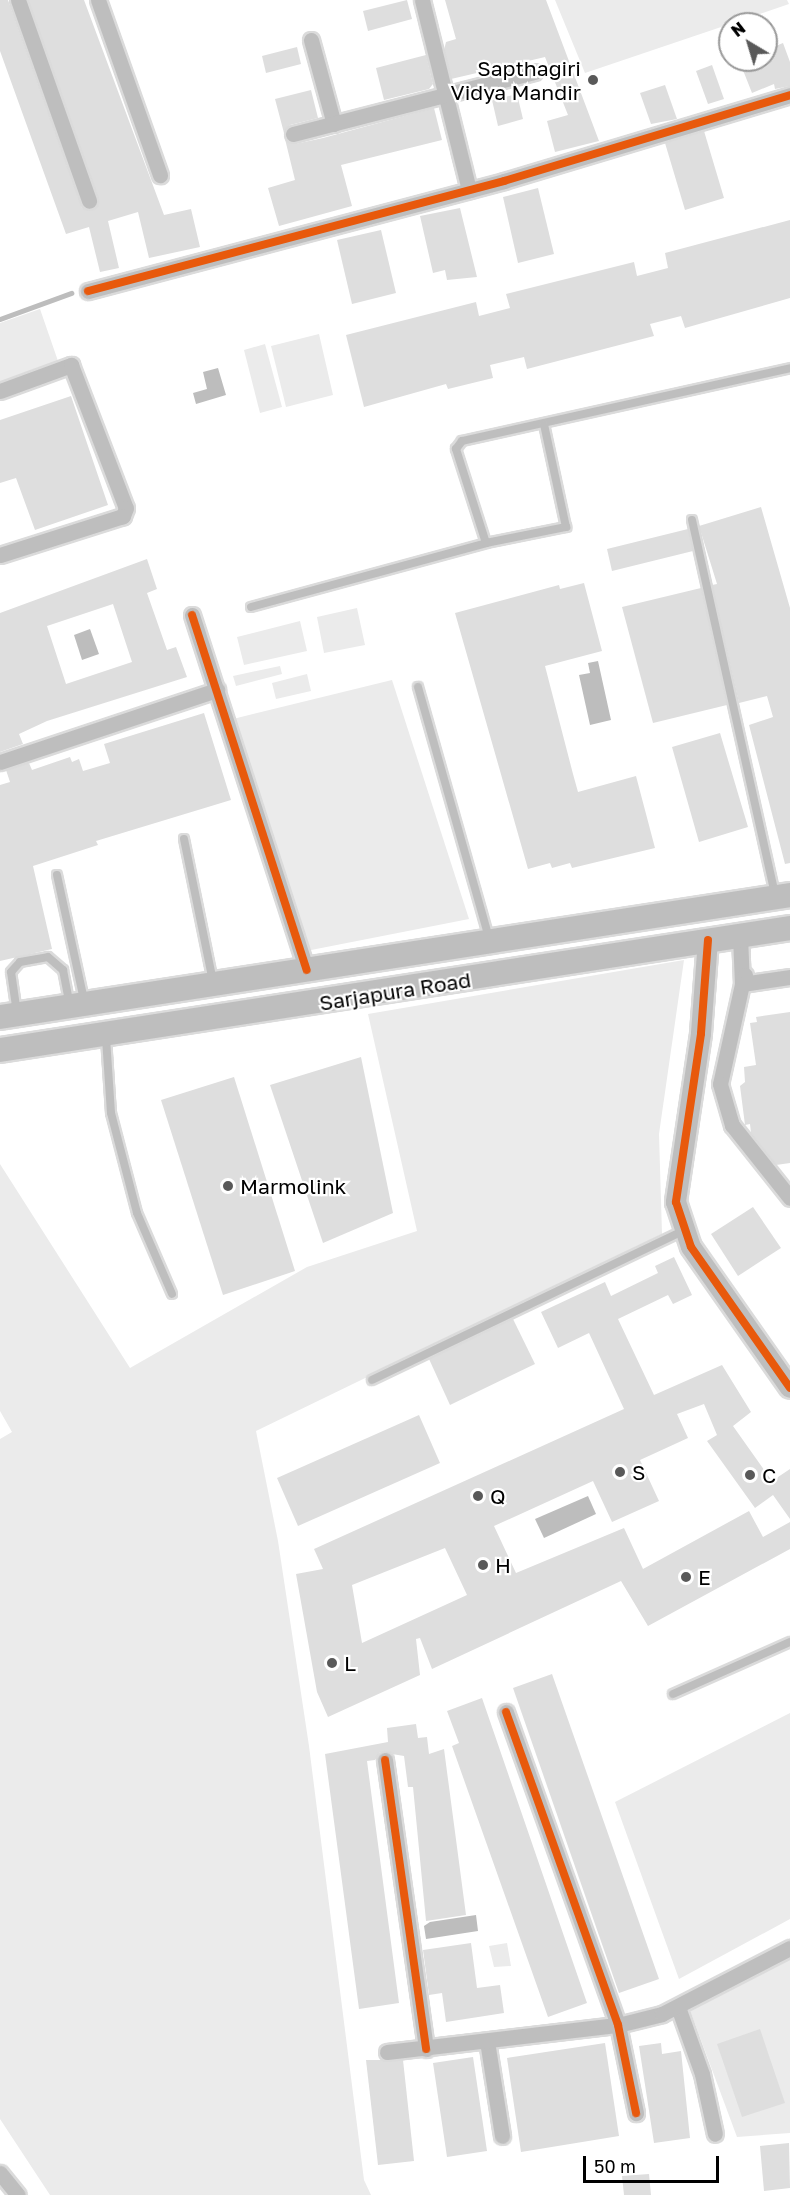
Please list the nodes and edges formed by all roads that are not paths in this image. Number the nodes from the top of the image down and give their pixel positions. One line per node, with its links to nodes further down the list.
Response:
1 (18, 0): 12 (street)
2 (98, 0): 10 (street)
3 (422, 0): 6 (street)
4 (311, 40): 8 (street)
5 (534, 72): 6 (street)
6 (446, 95): 8 (street); 11 (street)
7 (790, 95): 11 (street)
8 (334, 124): 9 (street)
9 (293, 134)
10 (160, 176)
11 (469, 190): 13 (street)
12 (89, 201)
13 (88, 291)
14 (790, 368): 16 (lane)
15 (0, 391): 19 (street)
16 (544, 424): 18 (lane); 18 (lane)
17 (692, 520): 27 (lane)
18 (486, 543): 20 (lane)
19 (0, 555)
20 (251, 607)
21 (192, 615): 23 (street)
22 (418, 687): 31 (lane)
23 (217, 690): 24 (street); 33 (street)
24 (0, 762)
25 (184, 839): 36 (lane)
26 (57, 875): 38 (lane)
27 (783, 896): 31 (main road, Sarjapura Road)
28 (790, 928): 29 (main road, Sarjapura Road)
29 (740, 936): 30 (main road, Sarjapura Road); 35 (street)
30 (708, 940): 37 (main road, Sarjapura Road); 43 (street)
31 (490, 942): 32 (main road, Sarjapura Road)
32 (426, 951): 33 (main road, Sarjapura Road); 37 (main road)
33 (307, 970): 36 (main road, Sarjapura Road)
34 (790, 977): 35 (street)
35 (742, 984): 42 (street)
36 (214, 985): 38 (main road, Sarjapura Road)
37 (429, 985): 40 (main road, Sarjapura Road)
38 (78, 1005): 39 (main road, Sarjapura Road); 39 (lane)
39 (9, 1015)
40 (106, 1034): 41 (main road, Sarjapura Road); 44 (lane)
41 (0, 1050)
42 (790, 1198)
43 (683, 1231): 45 (lane); 46 (street)
44 (172, 1294)
45 (372, 1380)
46 (790, 1388)
47 (790, 1642): 48 (lane)
48 (674, 1694)
49 (506, 1712): 53 (street)
50 (385, 1760): 55 (street)
51 (790, 1948): 52 (street)
52 (678, 2007): 53 (street); 58 (street)
53 (618, 2025): 54 (street); 57 (street)
54 (487, 2041): 55 (street); 59 (street)
55 (426, 2049): 56 (street)
56 (387, 2052)
57 (636, 2113)
58 (715, 2134)
59 (502, 2136)
60 (0, 2173): 61 (street)
61 (18, 2195)

